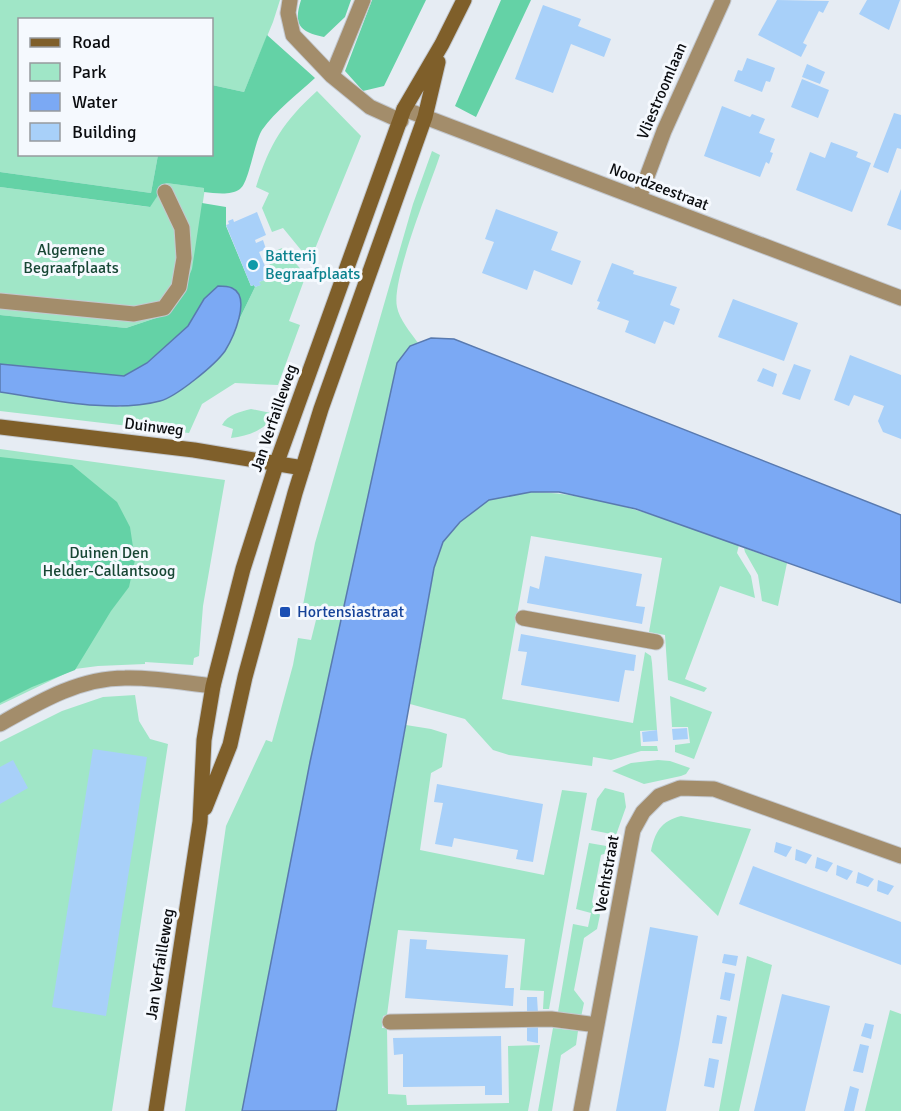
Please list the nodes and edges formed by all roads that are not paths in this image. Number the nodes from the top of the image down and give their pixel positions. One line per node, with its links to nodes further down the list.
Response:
1 (290, 0): 6 (street, Noordzeestraat)
2 (363, 0): 6 (street)
3 (464, 0): 5 (street, Jan Verfailleweg)
4 (723, 0): 10 (street, Vliestroomlaan)
5 (442, 44): 7 (street, Jan Verfailleweg); 8 (street, Jan Verfailleweg)
6 (332, 76): 7 (street, Noordzeestraat)
7 (402, 115): 8 (street, Noordzeestraat); 14 (street, Jan Verfailleweg)
8 (425, 117): 10 (street, Noordzeestraat); 15 (street, Jan Verfailleweg)
9 (165, 192): 12 (street)
10 (639, 198): 11 (street, Noordzeestraat)
11 (901, 297)
12 (0, 301)
13 (0, 427): 14 (street, Duinweg)
14 (277, 462): 15 (street, Duinweg); 18 (street, Jan Verfailleweg)
15 (303, 468): 20 (street, Jan Verfailleweg)
16 (523, 618): 17 (street)
17 (656, 642)
18 (213, 686): 19 (street); 20 (street, Jan Verfailleweg)
19 (0, 724)
20 (200, 822): 24 (street, Jan Verfailleweg)
21 (901, 856): 23 (street, Vechtstraat)
22 (390, 1023): 23 (street)
23 (597, 1025): 25 (street, Vechtstraat)
24 (156, 1111)
25 (581, 1111)

